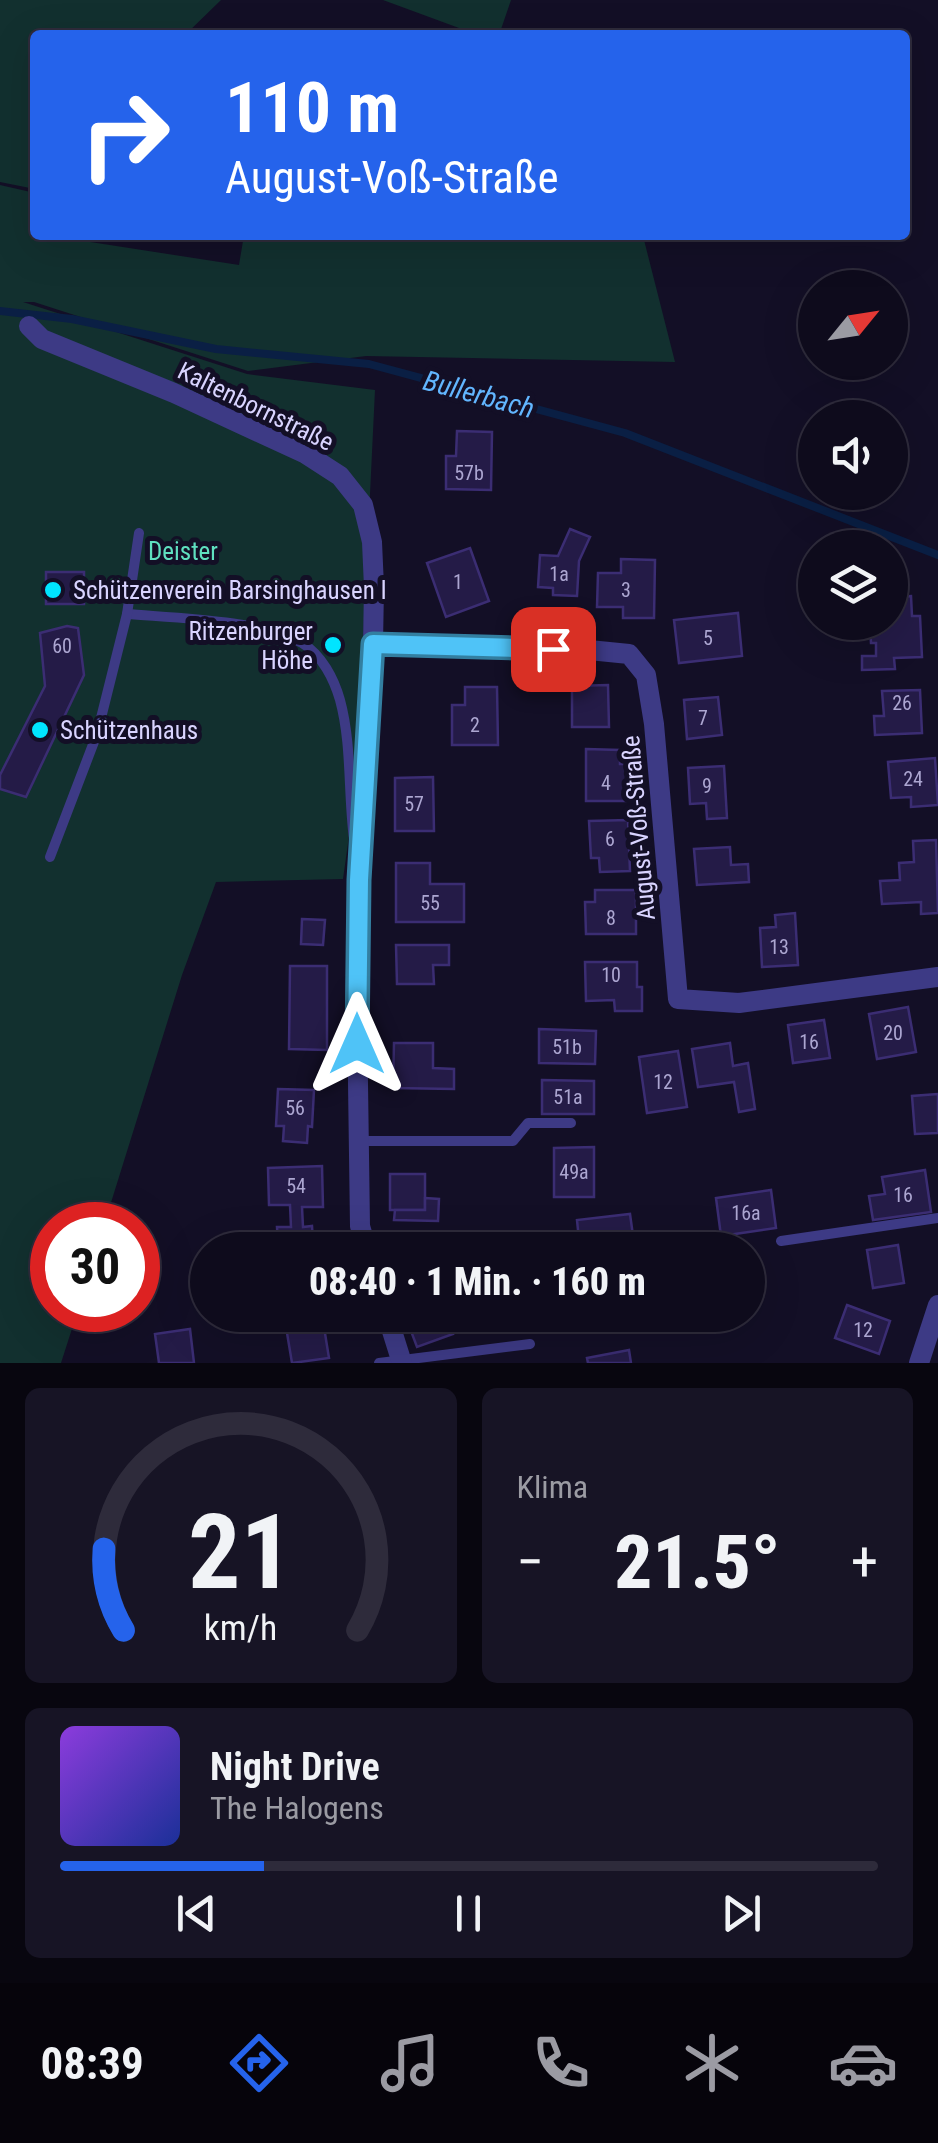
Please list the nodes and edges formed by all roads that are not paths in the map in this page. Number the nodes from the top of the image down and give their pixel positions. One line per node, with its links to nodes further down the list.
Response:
1 (29, 326): 4 (street, Kaltenbornstraße)
2 (139, 532): 3 (lane)
3 (127, 614): 5 (lane); 6 (lane)
4 (373, 644): 6 (street, Kaltenbornstraße); 7 (street, August-Voß-Straße)
5 (50, 857)
6 (359, 880): 9 (street, Kaltenbornstraße)
7 (938, 977)
8 (570, 1123): 9 (lane)
9 (358, 1141): 11 (street, Kaltenbornstraße)
10 (938, 1218): 12 (lane)
11 (362, 1232)
12 (781, 1241)
13 (938, 1304): 17 (street)
14 (389, 1332): 16 (street)
15 (530, 1344): 16 (lane)
16 (394, 1362)
17 (919, 1363)

